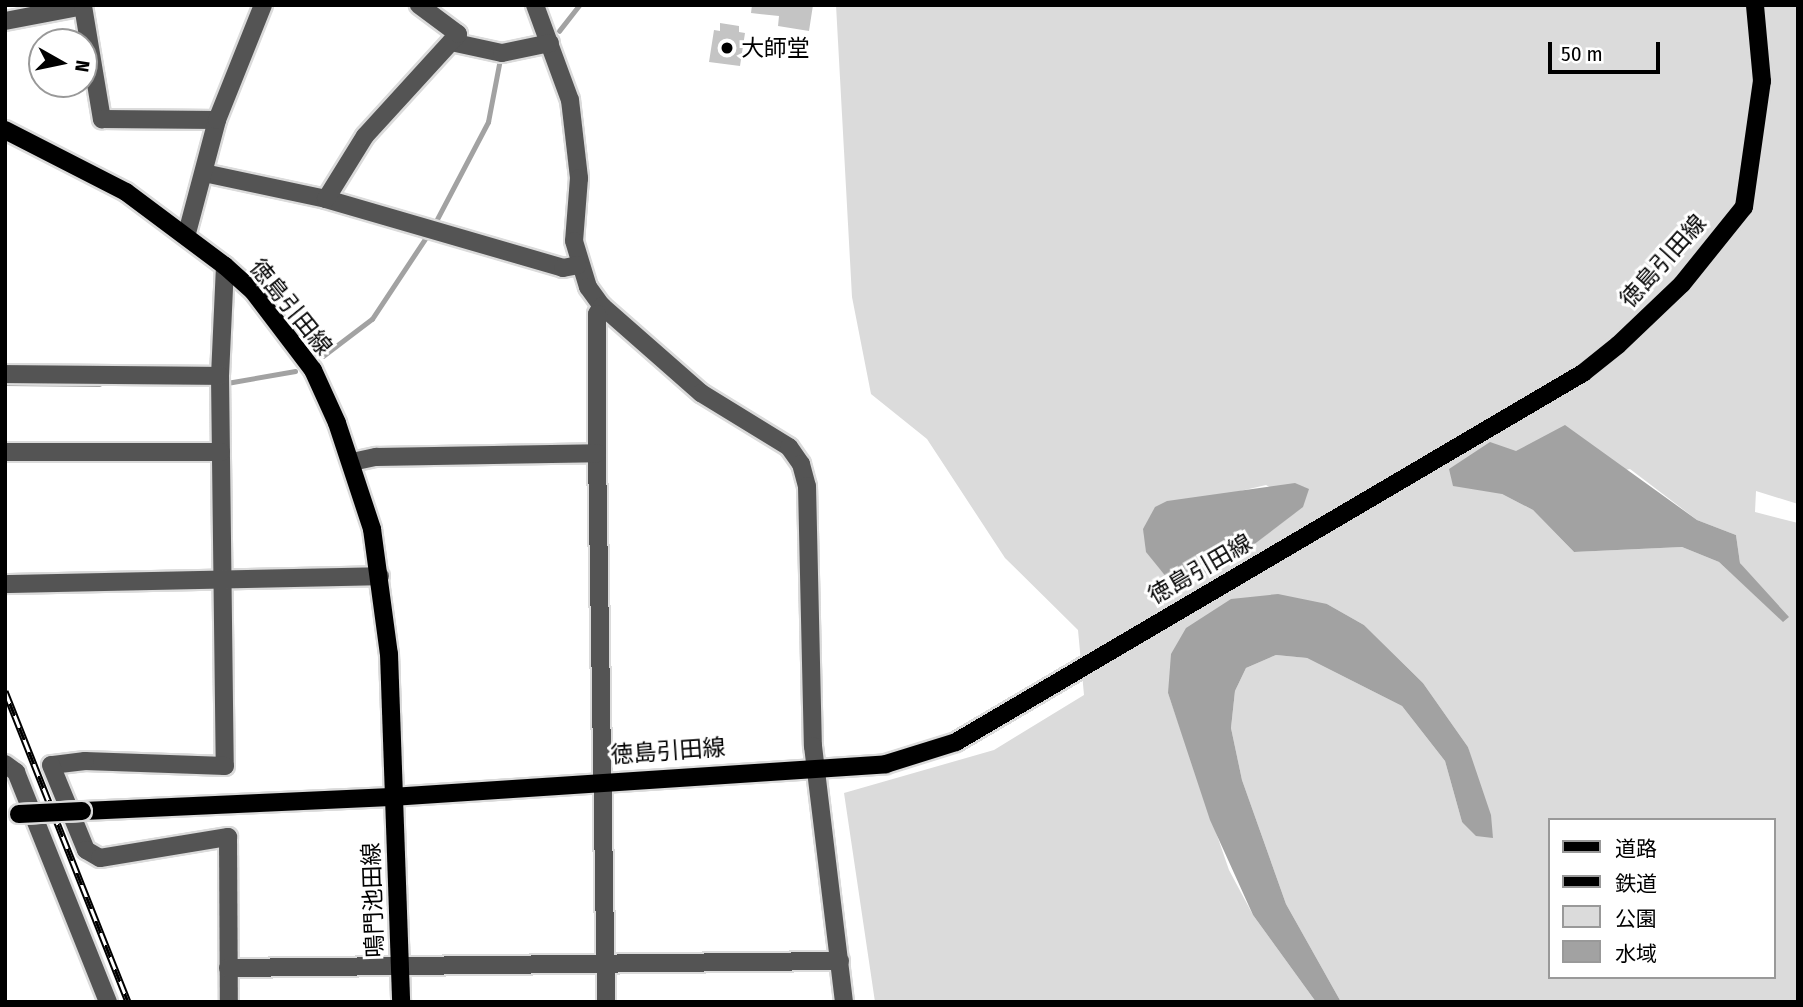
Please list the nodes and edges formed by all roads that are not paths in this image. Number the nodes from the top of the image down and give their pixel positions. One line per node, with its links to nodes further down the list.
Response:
1 (263, 5): 9 (street)
2 (419, 5): 7 (street)
3 (535, 5): 8 (street)
4 (1755, 5): 27 (main road, 徳島引田線)
5 (70, 7): 6 (street); 9 (street)
6 (5, 21)
7 (450, 42): 8 (street); 12 (street)
8 (551, 43): 14 (street)
9 (217, 120): 11 (street)
10 (5, 130): 13 (main road, 徳島引田線)
11 (204, 173): 12 (street); 13 (street)
12 (326, 200): 14 (street)
13 (187, 233): 15 (main road, 徳島引田線)
14 (578, 265): 16 (street)
15 (225, 266): 18 (street); 22 (main road, 徳島引田線)
16 (602, 306): 21 (street); 27 (street)
17 (5, 374): 18 (street)
18 (220, 376): 20 (street)
19 (5, 452): 20 (street)
20 (221, 452): 24 (street)
21 (597, 453): 22 (street); 28 (street)
22 (352, 462): 23 (main road, 徳島引田線)
23 (380, 576): 24 (street); 29 (main road, 徳島引田線)
24 (223, 580): 25 (street); 33 (street)
25 (5, 584)
26 (5, 764): 35 (street)
27 (815, 765): 28 (main road, 徳島引田線); 31 (street)
28 (602, 780): 29 (main road, 徳島引田線); 32 (street)
29 (393, 797): 30 (main road, 徳島引田線, bridge); 34 (main road, 鳴門池田線)
30 (12, 814)
31 (841, 961): 32 (street); 39 (street)
32 (605, 966): 34 (street); 38 (street)
33 (228, 968): 34 (street); 36 (street)
34 (400, 970): 37 (main road, 鳴門池田線)
35 (108, 1002)
36 (229, 1002)
37 (401, 1002)
38 (606, 1002)
39 (844, 1002)

